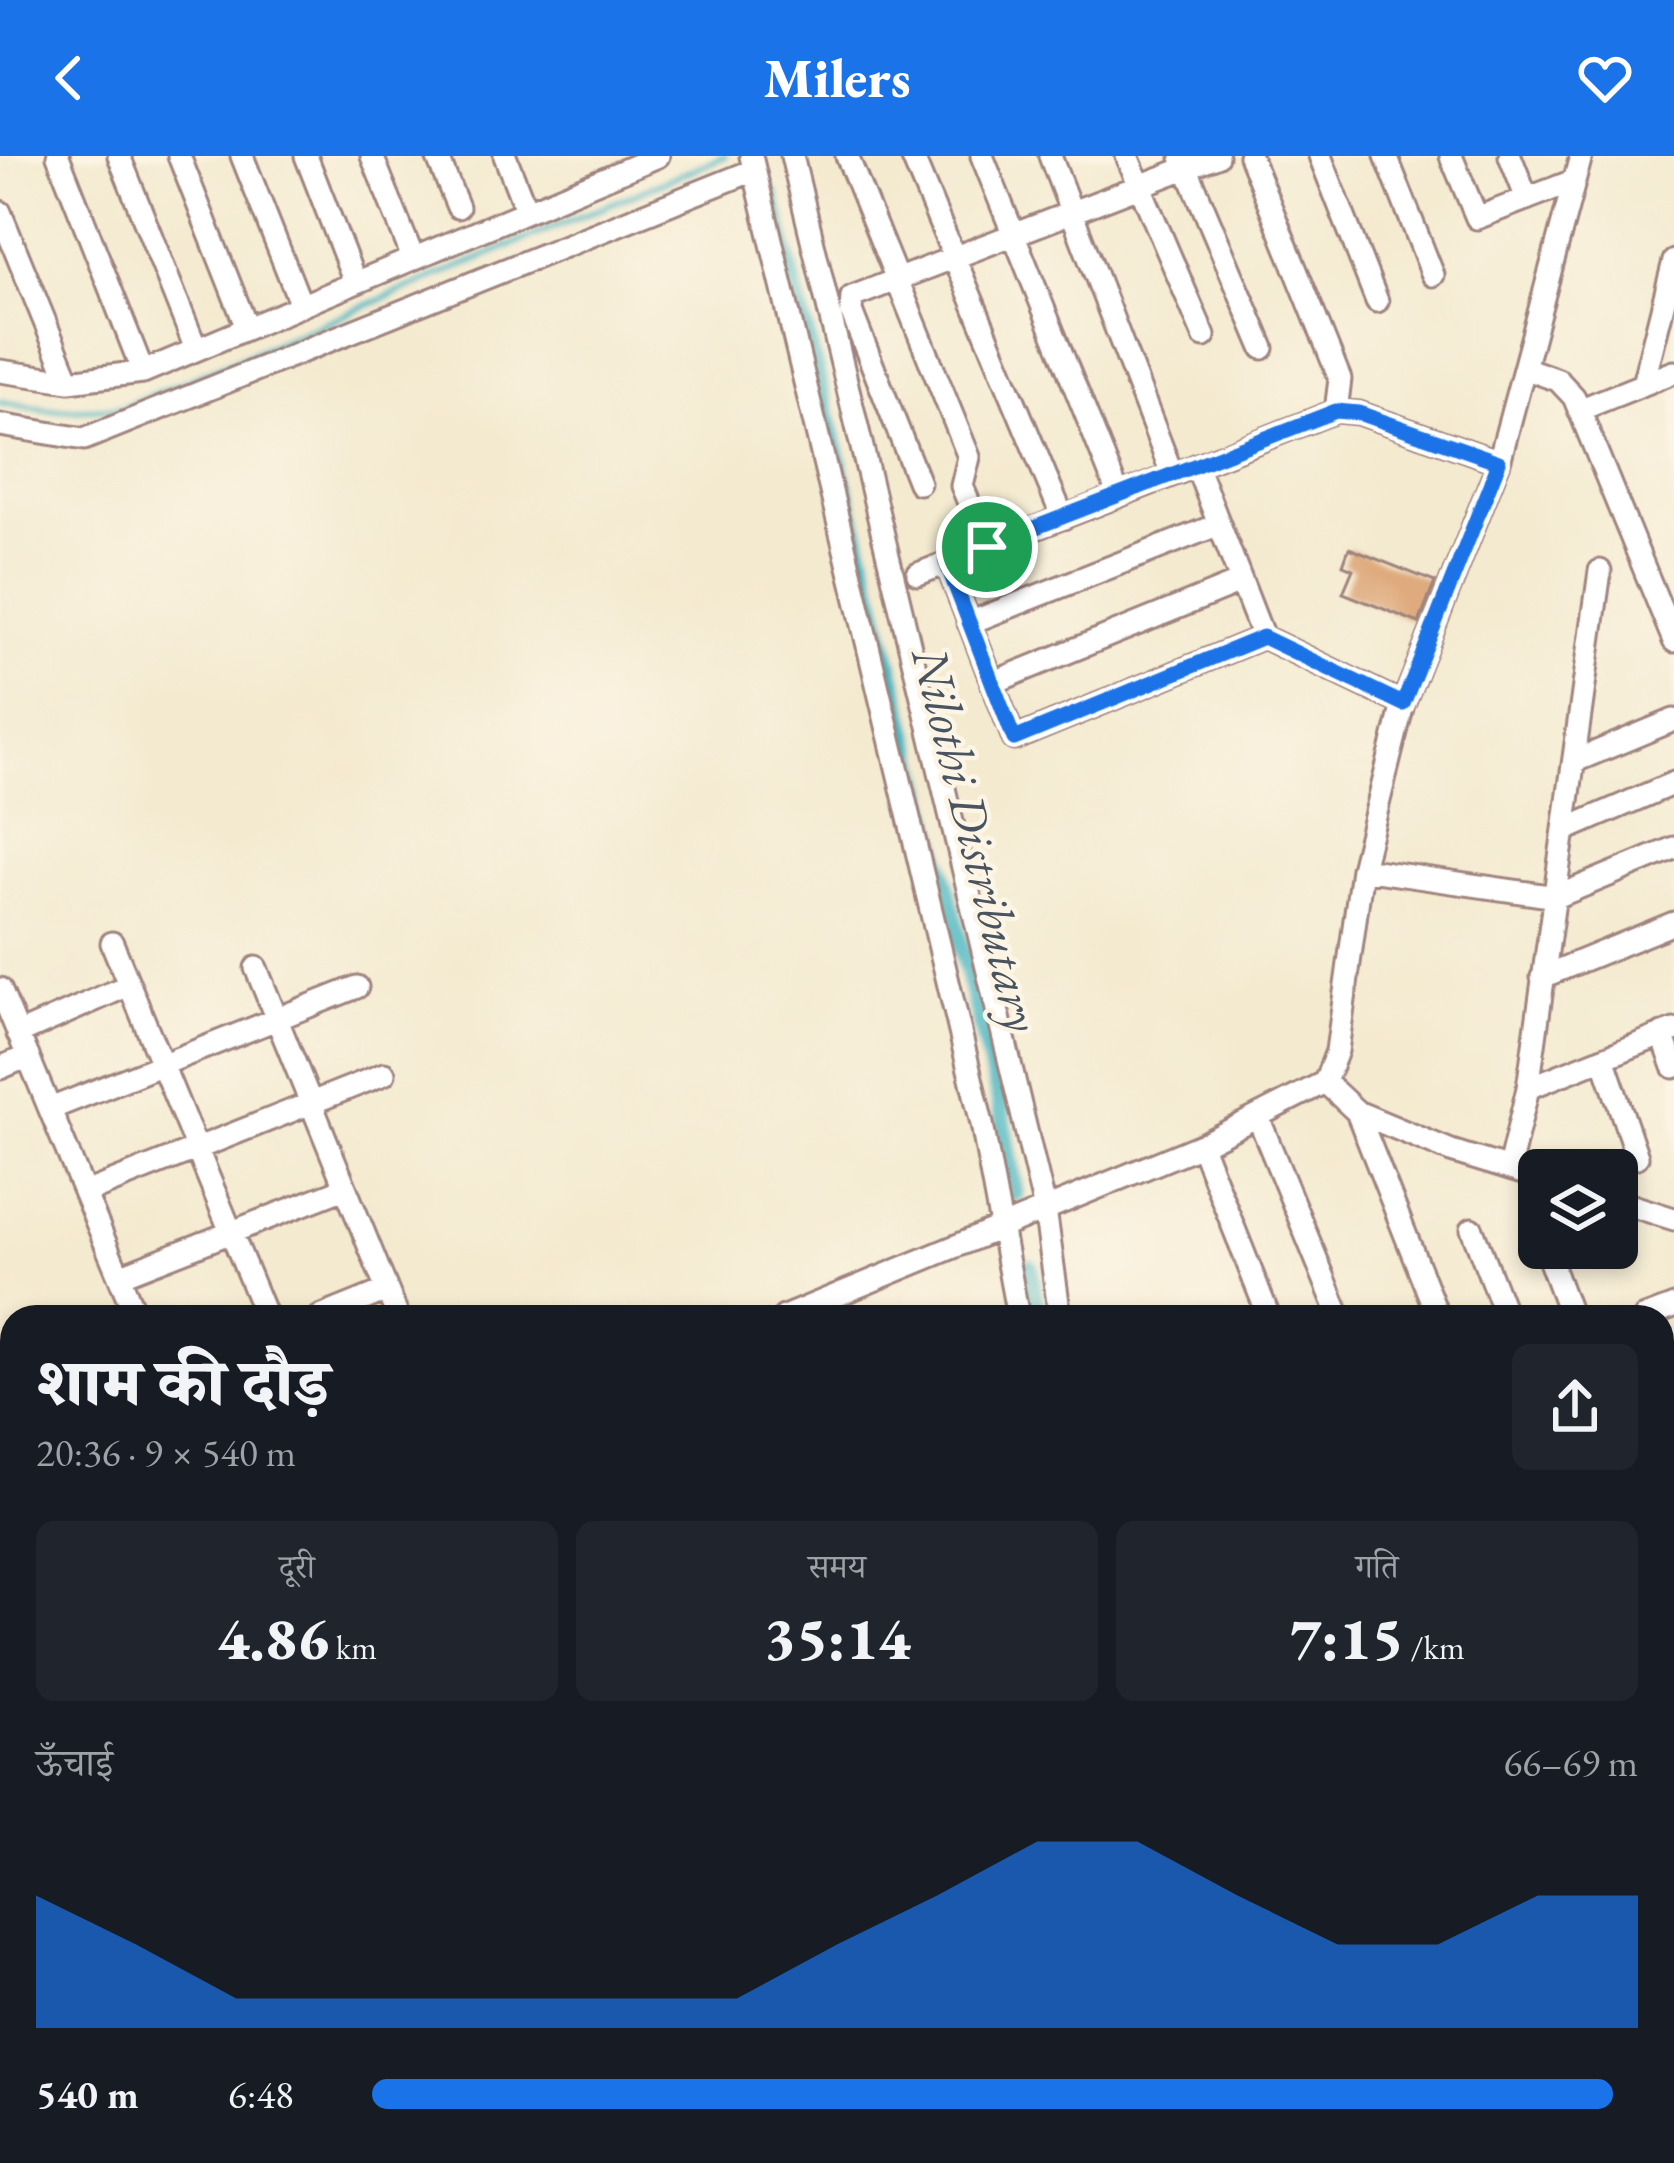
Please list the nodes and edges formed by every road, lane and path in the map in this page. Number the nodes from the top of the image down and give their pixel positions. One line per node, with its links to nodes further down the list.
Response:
1 (58, 156): 48 (street)
2 (119, 156): 45 (street)
3 (179, 156): 42 (street)
4 (242, 156): 41 (street)
5 (306, 156): 38 (street)
6 (372, 156): 34 (street)
7 (437, 156): 28 (street)
8 (505, 156): 29 (street)
9 (658, 156): 29 (street)
10 (792, 156): 109 (street)
11 (847, 156): 37 (street)
12 (912, 156): 33 (street)
13 (982, 156): 32 (street)
14 (1050, 156): 30 (street)
15 (1127, 156): 26 (street)
16 (1217, 156): 24 (street)
17 (1250, 156): 53 (street)
18 (1320, 156): 39 (street)
19 (1386, 156): 36 (street)
20 (1451, 156): 27 (street)
21 (1510, 156): 27 (street)
22 (1581, 156): 25 (street)
23 (752, 161): 54 (street); 111 (street)
24 (1184, 162): 26 (street); 44 (street)
25 (1573, 181): 27 (street); 46 (street)
26 (1139, 186): 30 (street); 43 (street)
27 (1527, 199)
28 (458, 207)
29 (526, 210): 34 (street)
30 (1074, 211): 32 (street); 57 (street)
31 (0, 212): 50 (street)
32 (1013, 234): 33 (street); 59 (street)
33 (954, 256): 37 (street); 60 (street)
34 (413, 258): 38 (street)
35 (1674, 261): 40 (street)
36 (1433, 275)
37 (894, 279): 58 (street); 62 (street)
38 (355, 282): 41 (street)
39 (1378, 301)
40 (1668, 304): 51 (street)
41 (301, 305): 42 (street)
42 (247, 328): 45 (street)
43 (1204, 336)
44 (1263, 348)
45 (196, 349): 48 (street)
46 (1527, 369): 52 (street); 55 (street)
47 (0, 371): 50 (street)
48 (143, 372): 50 (street)
49 (1674, 372): 51 (street)
50 (69, 381)
51 (1643, 384): 52 (street)
52 (1579, 410): 69 (street)
53 (1336, 411): 55 (street); 56 (street)
54 (0, 425)
55 (1499, 462): 71 (street)
56 (1196, 465): 57 (street); 61 (street)
57 (1172, 474): 59 (street)
58 (919, 483)
59 (1119, 496): 60 (street)
60 (1063, 518): 62 (street)
61 (1217, 525): 66 (street); 67 (street)
62 (987, 547): 63 (street)
63 (946, 562): 65 (street); 67 (street)
64 (1600, 571): 73 (street)
65 (918, 574)
66 (1238, 583): 68 (street); 70 (street)
67 (969, 623): 70 (street)
68 (1263, 637): 70 (street); 71 (street)
69 (1674, 641)
70 (992, 683)
71 (1403, 704): 77 (street)
72 (1674, 720): 73 (street)
73 (1575, 761): 75 (street)
74 (1674, 783): 75 (street)
75 (1565, 830): 78 (street)
76 (1674, 848): 78 (street)
77 (1362, 869): 78 (street); 95 (street)
78 (1556, 897): 82 (street)
79 (1674, 922): 82 (street)
80 (112, 943): 83 (street)
81 (256, 968): 86 (street)
82 (1542, 977): 96 (street)
83 (130, 985): 88 (street); 91 (street)
84 (357, 987): 86 (street)
85 (0, 989): 88 (street)
86 (277, 1019): 91 (street); 97 (street)
87 (1668, 1032): 90 (street); 92 (street)
88 (19, 1034): 89 (street)
89 (28, 1057): 93 (street); 98 (street)
90 (1603, 1058): 96 (street); 103 (street)
91 (163, 1064): 98 (street); 102 (street)
92 (1674, 1067)
93 (0, 1068)
94 (384, 1074): 97 (street)
95 (1325, 1082): 99 (street); 100 (street)
96 (1528, 1088): 104 (street)
97 (311, 1102): 102 (street); 106 (street)
98 (50, 1109): 107 (street)
99 (1357, 1112): 104 (street); 126 (street)
100 (1258, 1117): 101 (street); 125 (street)
101 (1201, 1145): 109 (street); 124 (street)
102 (198, 1149): 107 (street); 113 (street)
103 (1635, 1149)
104 (1509, 1168): 105 (street)
105 (1518, 1171)
106 (345, 1188): 113 (street); 116 (street)
107 (85, 1193): 115 (street)
108 (1638, 1208): 110 (street)
109 (1045, 1209): 111 (street); 123 (street)
110 (1674, 1219)
111 (1004, 1228): 121 (street); 122 (street)
112 (1472, 1228): 127 (street)
113 (232, 1233): 115 (street); 118 (street)
114 (1553, 1269): 128 (street)
115 (119, 1276): 117 (street)
116 (387, 1290): 119 (street); 120 (street)
117 (131, 1305)
118 (261, 1305)
119 (350, 1305)
120 (393, 1305)
121 (814, 1305)
122 (1016, 1305)
123 (1058, 1305)
124 (1264, 1305)
125 (1335, 1305)
126 (1433, 1305)
127 (1501, 1305)
128 (1566, 1305)

